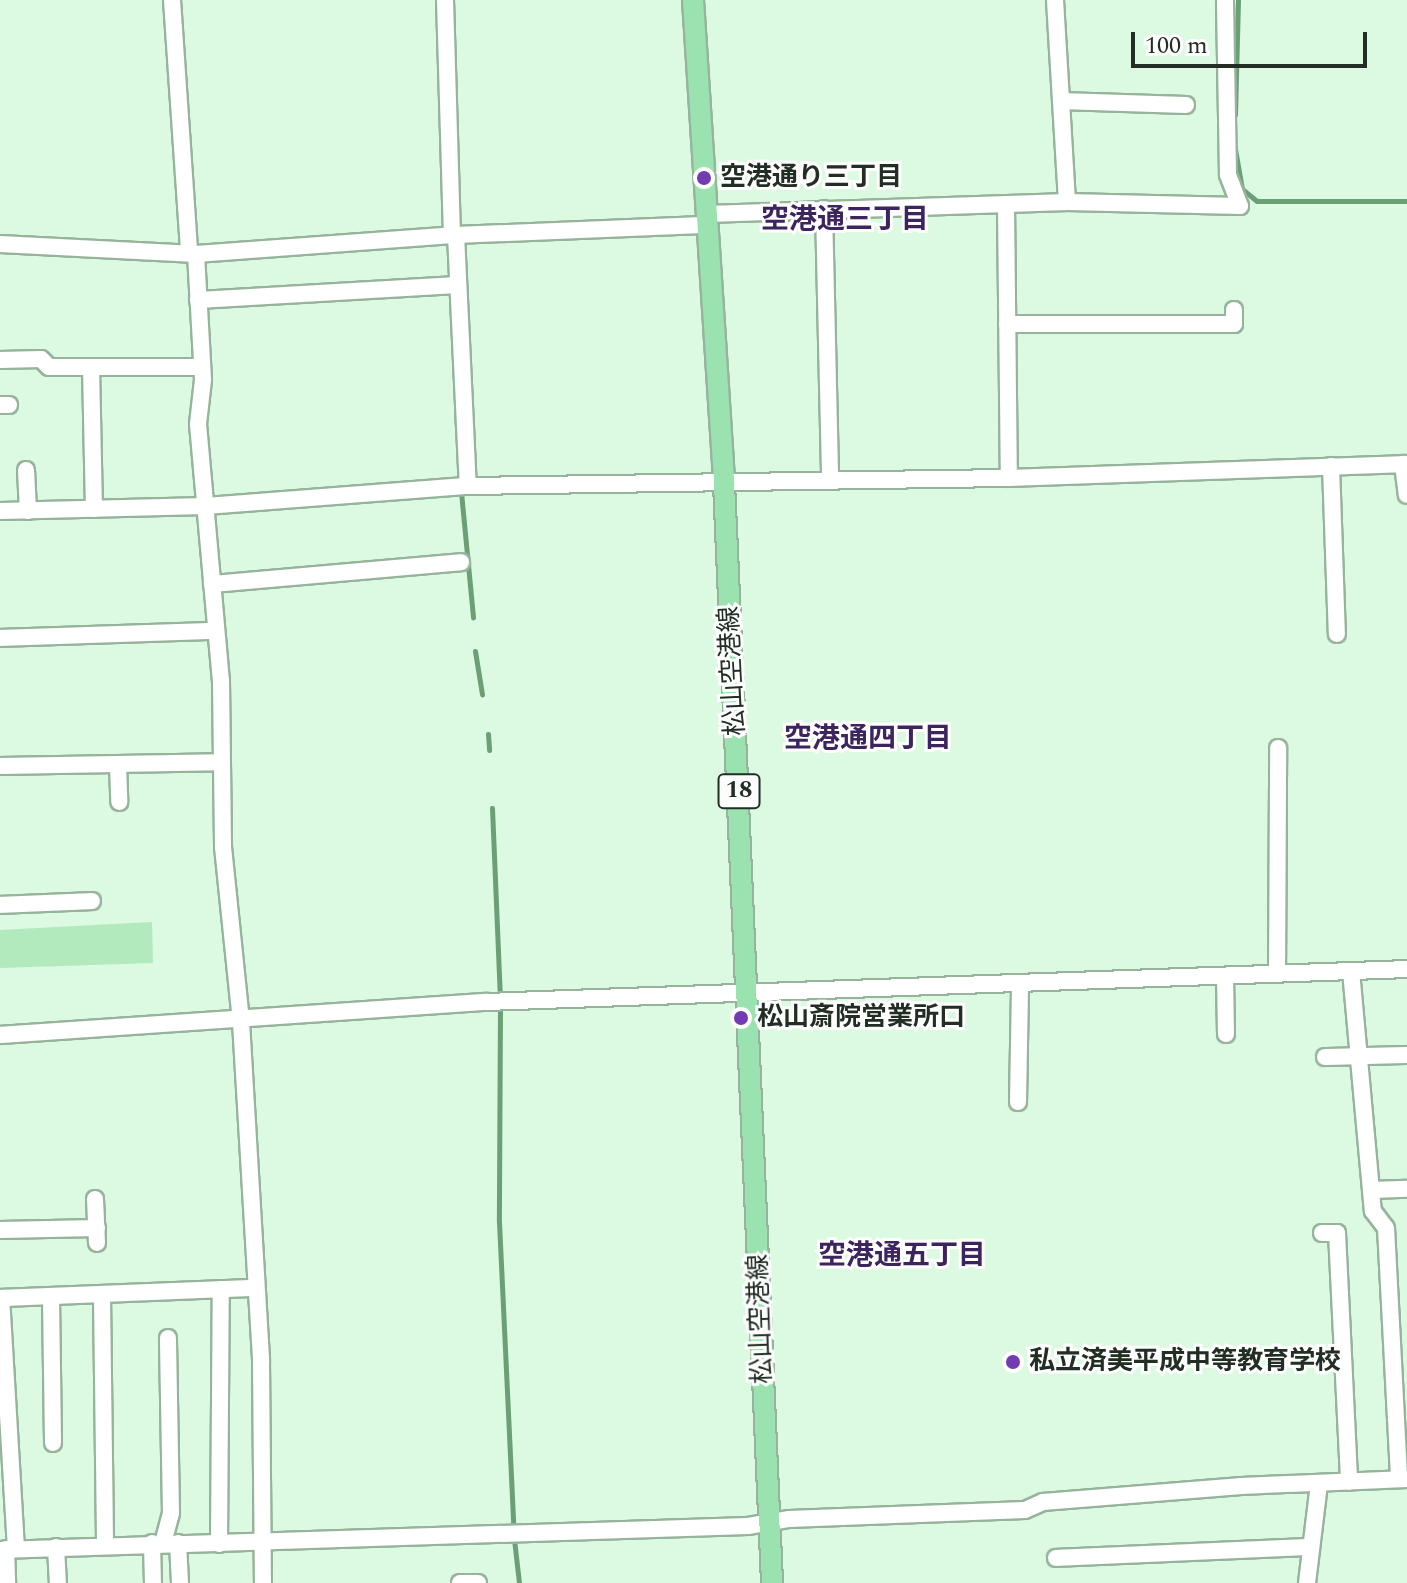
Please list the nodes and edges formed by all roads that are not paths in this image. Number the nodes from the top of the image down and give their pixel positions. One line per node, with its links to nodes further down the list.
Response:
1 (172, 0): 14 (street)
2 (445, 0): 12 (street)
3 (693, 0): 11 (main road, 松山空港線 / 18)
4 (1055, 0): 6 (street)
5 (1225, 0): 8 (street)
6 (1061, 101): 7 (street); 8 (street)
7 (1186, 105)
8 (1067, 202): 9 (street)
9 (1006, 204): 10 (street); 18 (street)
10 (824, 209): 11 (street); 26 (street)
11 (708, 220): 12 (street); 27 (main road, 松山空港線 / 18)
12 (454, 235): 14 (street); 15 (street)
13 (0, 244): 14 (street)
14 (193, 252): 16 (street)
15 (458, 285): 16 (street); 28 (street)
16 (198, 300): 21 (street)
17 (1234, 310): 18 (street)
18 (1007, 324): 25 (street)
19 (0, 360): 20 (street)
20 (91, 367): 21 (street); 31 (street)
21 (202, 367): 30 (street)
22 (1405, 464): 23 (street); 29 (street)
23 (1331, 466): 25 (street); 39 (street)
24 (26, 470): 33 (street)
25 (1009, 478): 26 (street)
26 (830, 481): 27 (street)
27 (724, 483): 28 (street); 54 (main road, 松山空港線 / 18)
28 (468, 486): 30 (street)
29 (1407, 495)
30 (206, 506): 31 (street); 37 (street)
31 (94, 509): 33 (street)
32 (0, 511): 33 (street)
33 (28, 511)
34 (461, 562): 35 (street)
35 (423, 565): 36 (street); 37 (street)
36 (425, 583)
37 (212, 584): 38 (street)
38 (216, 631): 40 (street); 42 (street)
39 (1337, 634)
40 (0, 638)
41 (1278, 748): 49 (street)
42 (219, 762): 43 (street); 55 (street)
43 (118, 764): 44 (street); 45 (street)
44 (0, 766)
45 (119, 802)
46 (92, 901): 47 (street)
47 (0, 905)
48 (1407, 969): 50 (street)
49 (1277, 974): 50 (street); 51 (street)
50 (1351, 975): 52 (street); 58 (street)
51 (1225, 976): 53 (street); 56 (street)
52 (1407, 978)
53 (1020, 984): 54 (street); 61 (street)
54 (748, 994): 55 (street); 77 (main road, 松山空港線 / 18)
55 (241, 1022): 57 (street); 67 (street)
56 (1226, 1034)
57 (0, 1035)
58 (1358, 1055): 59 (street); 60 (street); 63 (street)
59 (1407, 1055)
60 (1325, 1057)
61 (1018, 1102)
62 (1407, 1189): 63 (street)
63 (1371, 1190): 71 (street)
64 (95, 1199): 65 (street)
65 (0, 1230)
66 (1322, 1233): 75 (street)
67 (255, 1288): 68 (street); 79 (street)
68 (221, 1289): 69 (street); 80 (street)
69 (102, 1295): 70 (street); 81 (street)
70 (51, 1298): 73 (street); 84 (street)
71 (1398, 1309): 74 (street)
72 (168, 1338): 78 (street)
73 (53, 1443)
74 (1403, 1479): 75 (street)
75 (1349, 1482): 76 (street)
76 (1319, 1484): 77 (street); 83 (street)
77 (770, 1523): 79 (street); 93 (main road, 松山空港線 / 18)
78 (164, 1543): 80 (street); 81 (street); 88 (street); 89 (street)
79 (260, 1543): 80 (street); 90 (street)
80 (219, 1544)
81 (105, 1545): 82 (street)
82 (56, 1547): 84 (street); 87 (street)
83 (1311, 1547): 85 (street); 94 (street)
84 (7, 1549): 86 (street)
85 (1056, 1558)
86 (7, 1583)
87 (58, 1583)
88 (153, 1583)
89 (180, 1583)
90 (263, 1583)
91 (460, 1583): 92 (street)
92 (478, 1583)
93 (772, 1583)
94 (1307, 1583)

